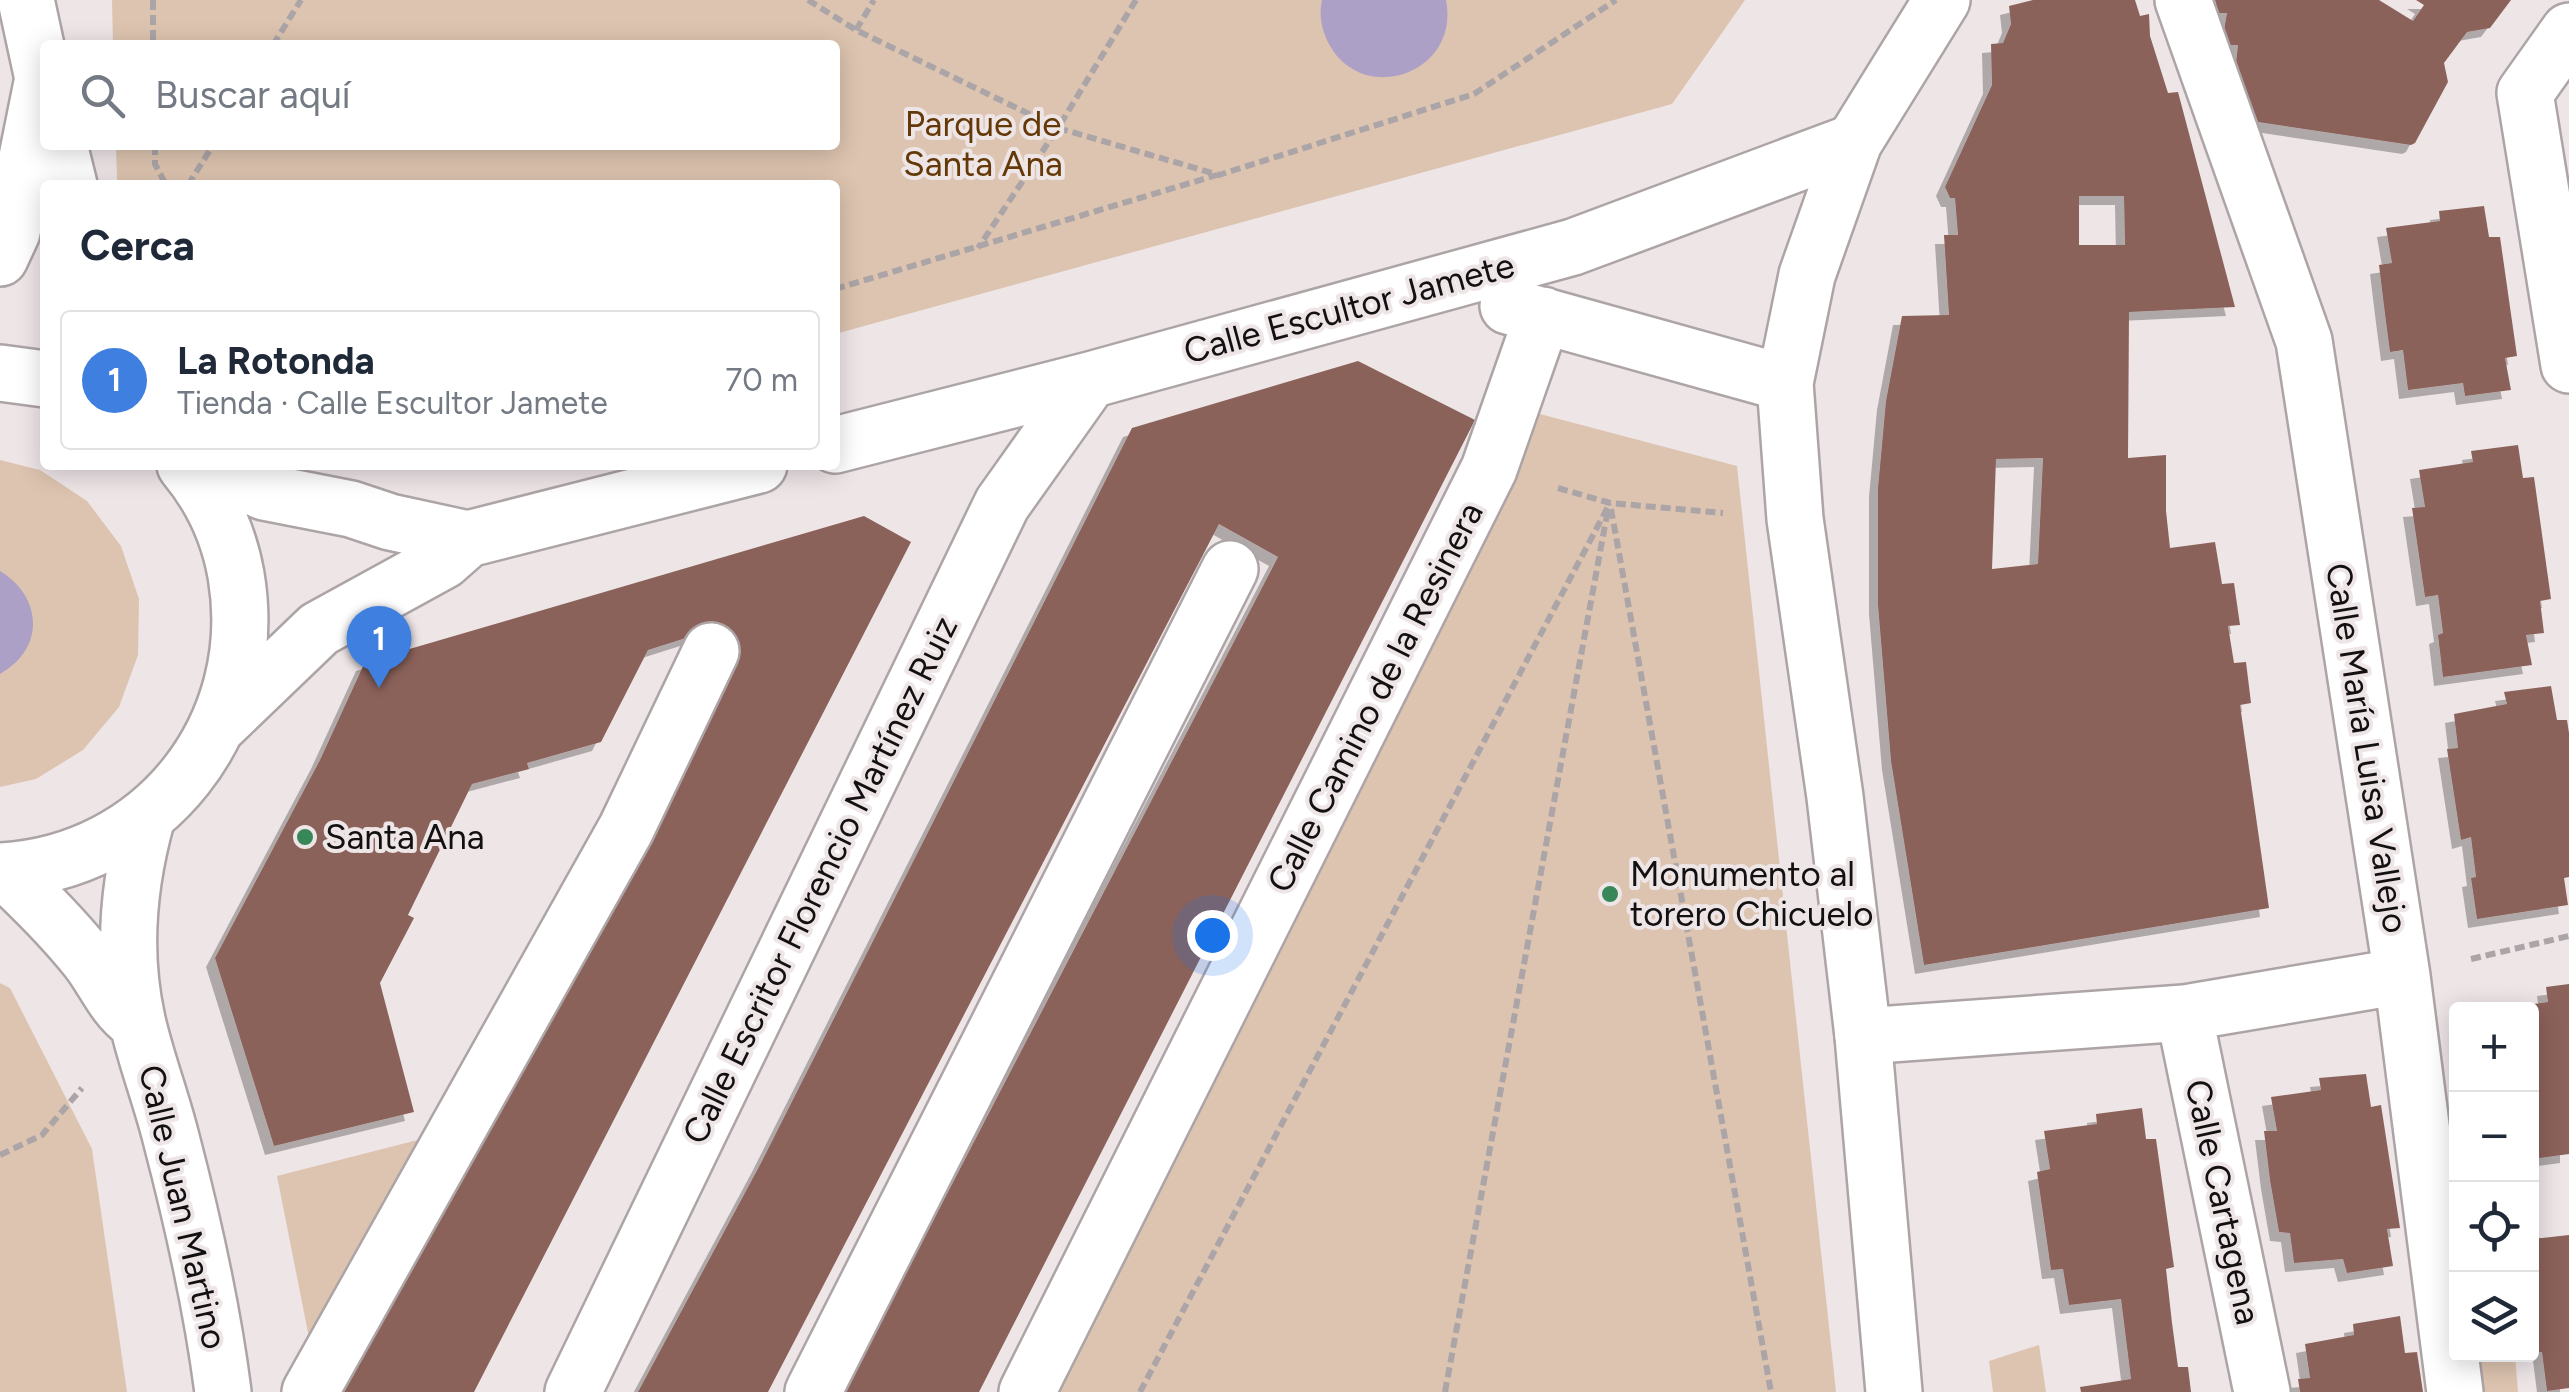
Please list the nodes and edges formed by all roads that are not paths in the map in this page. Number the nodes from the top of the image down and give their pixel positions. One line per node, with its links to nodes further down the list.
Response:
1 (26, 0): 5 (street)
2 (1942, 0): 7 (street)
3 (2183, 0): 28 (street, Calle María Luisa Vallejo)
4 (2569, 31): 13 (street)
5 (40, 65)
6 (40, 102): 10 (street)
7 (1854, 142): 11 (street, Calle Escultor Jamete); 17 (street)
8 (60, 150): 9 (street)
9 (69, 180)
10 (0, 258)
11 (1428, 286): 12 (street); 16 (street, Calle Escultor Jamete)
12 (1543, 315): 17 (street); 36 (street, Calle Camino de la Resinera)
13 (2569, 366)
14 (0, 372): 15 (street)
15 (40, 378)
16 (1090, 380): 18 (street, Calle Escultor Jamete); 34 (street, Calle Escritor Florencio Martínez Ruiz)
17 (1785, 383): 31 (street)
18 (840, 445)
19 (189, 470): 25 (street)
20 (201, 470): 22 (street)
21 (738, 470): 22 (street)
22 (468, 539): 25 (street)
23 (1230, 569): 35 (street)
24 (710, 651): 33 (street)
25 (218, 726): 26 (street)
26 (147, 817): 27 (street); 30 (street, Calle Juan Martino)
27 (2, 871): 30 (street, Calle Juan Martino)
28 (2402, 976): 29 (street, Calle María Luisa Vallejo); 39 (street)
29 (2184, 1013): 31 (street, Calle María Luisa Vallejo); 38 (street, Calle Cartagena)
30 (138, 1022): 32 (street, Calle Juan Martino)
31 (1862, 1036): 37 (street)
32 (223, 1392)
33 (310, 1392)
34 (573, 1392)
35 (812, 1392)
36 (1028, 1392)
37 (1894, 1392)
38 (2262, 1392)
39 (2455, 1392)

